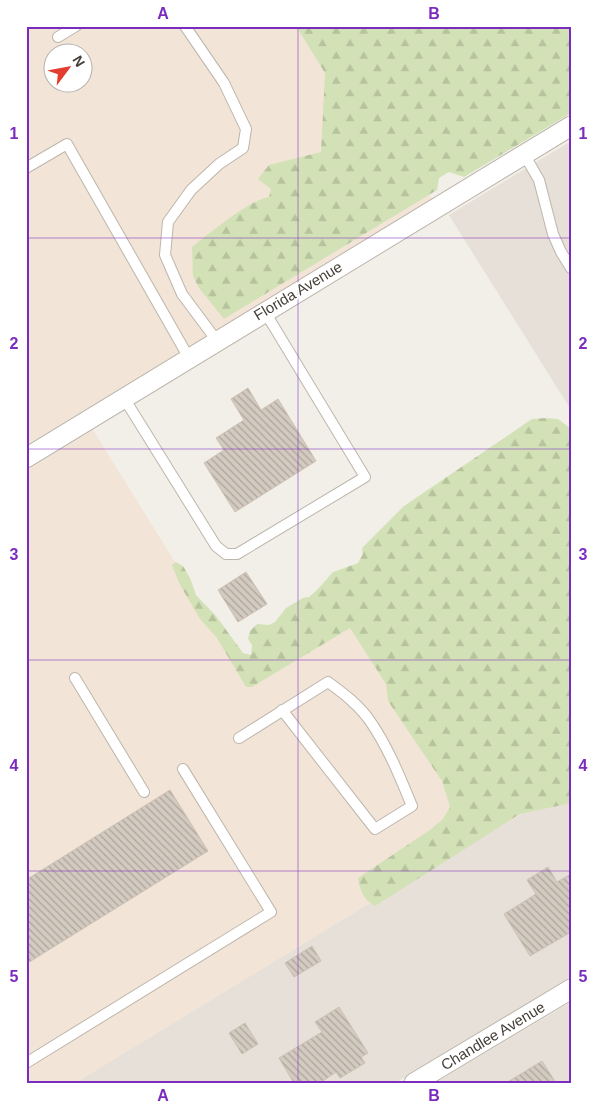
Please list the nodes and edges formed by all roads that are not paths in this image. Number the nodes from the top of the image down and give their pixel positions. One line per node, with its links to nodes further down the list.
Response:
1 (76, 26): 3 (lane)
2 (185, 26): 10 (lane)
3 (58, 37)
4 (571, 126): 5 (street, Florida Avenue)
5 (524, 154): 7 (lane); 9 (street, Florida Avenue)
6 (26, 168): 11 (lane)
7 (568, 257): 8 (lane)
8 (571, 268)
9 (265, 312): 10 (street, Florida Avenue); 12 (lane)
10 (217, 341): 11 (street, Florida Avenue)
11 (189, 358): 12 (street, Florida Avenue)
12 (124, 398): 13 (street, Florida Avenue)
13 (26, 458)
14 (75, 678): 18 (lane)
15 (282, 710): 15 (lane); 16 (lane)
16 (239, 738)
17 (183, 769): 20 (lane)
18 (144, 792)
19 (571, 989): 21 (street, Chandlee Avenue)
20 (26, 1063)
21 (414, 1083)

